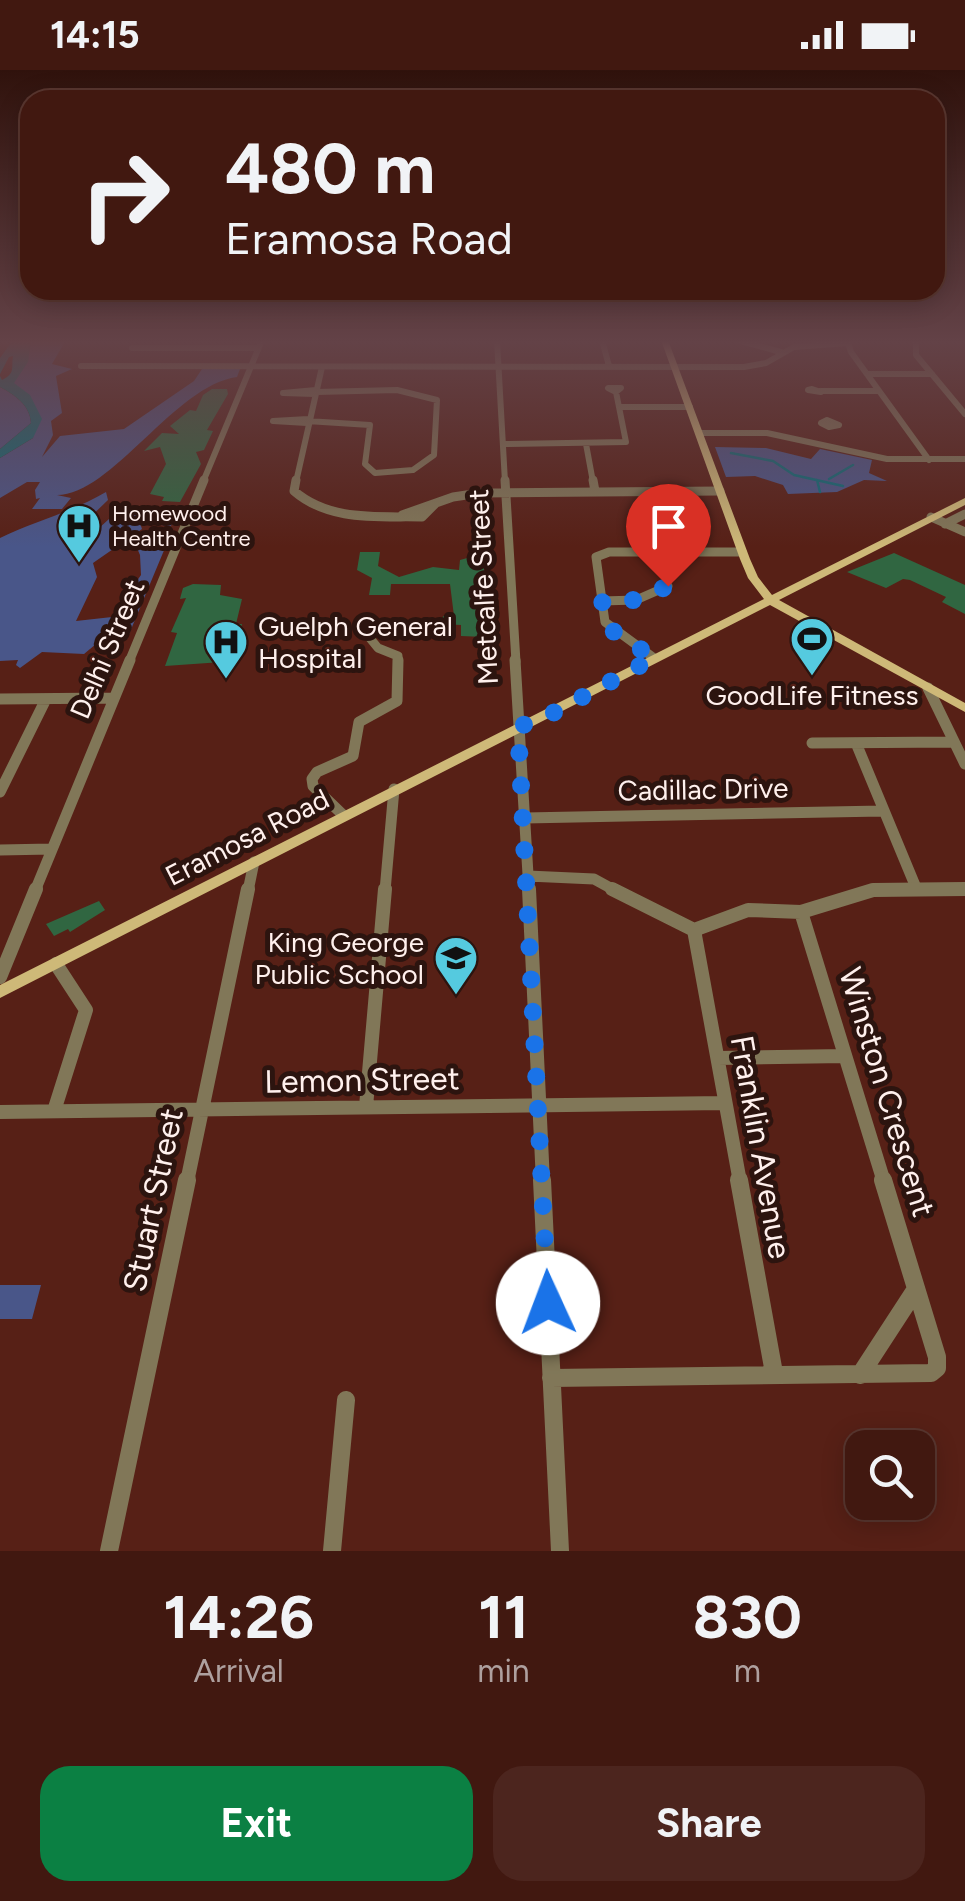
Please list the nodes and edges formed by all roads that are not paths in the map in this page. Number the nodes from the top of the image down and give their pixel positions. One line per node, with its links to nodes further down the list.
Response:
1 (233, 409): 31 (street, Delhi Street)
2 (311, 409): 8 (street)
3 (437, 409): 8 (street)
4 (501, 409): 11 (street, Metcalfe Street)
5 (620, 409): 12 (street)
6 (691, 409): 10 (main road)
7 (892, 409): 15 (street)
8 (307, 421): 18 (street)
9 (829, 427): 13 (street)
10 (700, 433): 13 (street); 17 (main road)
11 (503, 444): 12 (street); 18 (street, Metcalfe Street)
12 (586, 444): 16 (street)
13 (814, 444): 15 (street)
14 (965, 458): 15 (street)
15 (929, 460)
16 (595, 491): 17 (street); 18 (street)
17 (720, 491): 24 (main road)
18 (506, 492): 35 (street, Metcalfe Street)
19 (965, 500): 21 (main road, Eramosa Road)
20 (965, 514): 22 (street)
21 (932, 518): 22 (street); 26 (main road, Eramosa Road)
22 (946, 524): 23 (street)
23 (965, 532)
24 (742, 552): 26 (main road); 27 (street)
25 (668, 586): 27 (street)
26 (770, 600): 29 (main road, Eramosa Road); 30 (main road)
27 (602, 601): 29 (street)
28 (369, 637): 43 (street)
29 (654, 658): 35 (main road, Eramosa Road)
30 (928, 688): 34 (main road); 36 (street)
31 (113, 698): 33 (street); 45 (street, Delhi Street)
32 (0, 699): 33 (street)
33 (46, 699): 41 (street)
34 (965, 708)
35 (518, 727): 40 (main road, Eramosa Road); 44 (street, Metcalfe Street)
36 (953, 742): 37 (street); 39 (street)
37 (856, 743): 38 (street); 42 (street)
38 (812, 744)
39 (965, 764)
40 (394, 789): 43 (main road, Eramosa Road); 60 (street)
41 (0, 792)
42 (882, 811): 44 (street, Cadillac Drive); 49 (street)
43 (343, 815): 47 (main road, Eramosa Road)
44 (524, 818): 48 (street, Metcalfe Street)
45 (51, 849): 46 (street); 54 (street, Delhi Street)
46 (0, 850)
47 (254, 862): 53 (main road, Eramosa Road); 61 (street, Stuart Street)
48 (528, 876): 52 (street); 59 (street, Metcalfe Street)
49 (916, 890): 50 (street); 51 (street)
50 (965, 890)
51 (801, 912): 52 (street); 56 (street, Winston Crescent)
52 (694, 930): 57 (street, Franklin Avenue)
53 (56, 964): 55 (main road, Eramosa Road); 62 (street)
54 (0, 977)
55 (0, 992)
56 (844, 1056): 57 (street); 64 (street, Winston Crescent)
57 (718, 1058): 58 (street, Franklin Avenue)
58 (724, 1103): 59 (street, Lemon Street); 65 (street, Franklin Avenue)
59 (539, 1105): 60 (street, Lemon Street); 67 (street, Metcalfe Street)
60 (366, 1107): 61 (street, Lemon Street)
61 (203, 1109): 62 (street, Lemon Street); 69 (street, Stuart Street)
62 (54, 1111): 63 (street, Lemon Street)
63 (0, 1112)
64 (916, 1289): 66 (street); 66 (street, Winston Crescent)
65 (774, 1374): 66 (street, Winston Crescent); 67 (street, Winston Crescent)
66 (860, 1375)
67 (551, 1378): 71 (street, Metcalfe Street)
68 (346, 1400): 70 (street)
69 (109, 1551)
70 (332, 1551)
71 (560, 1551)

